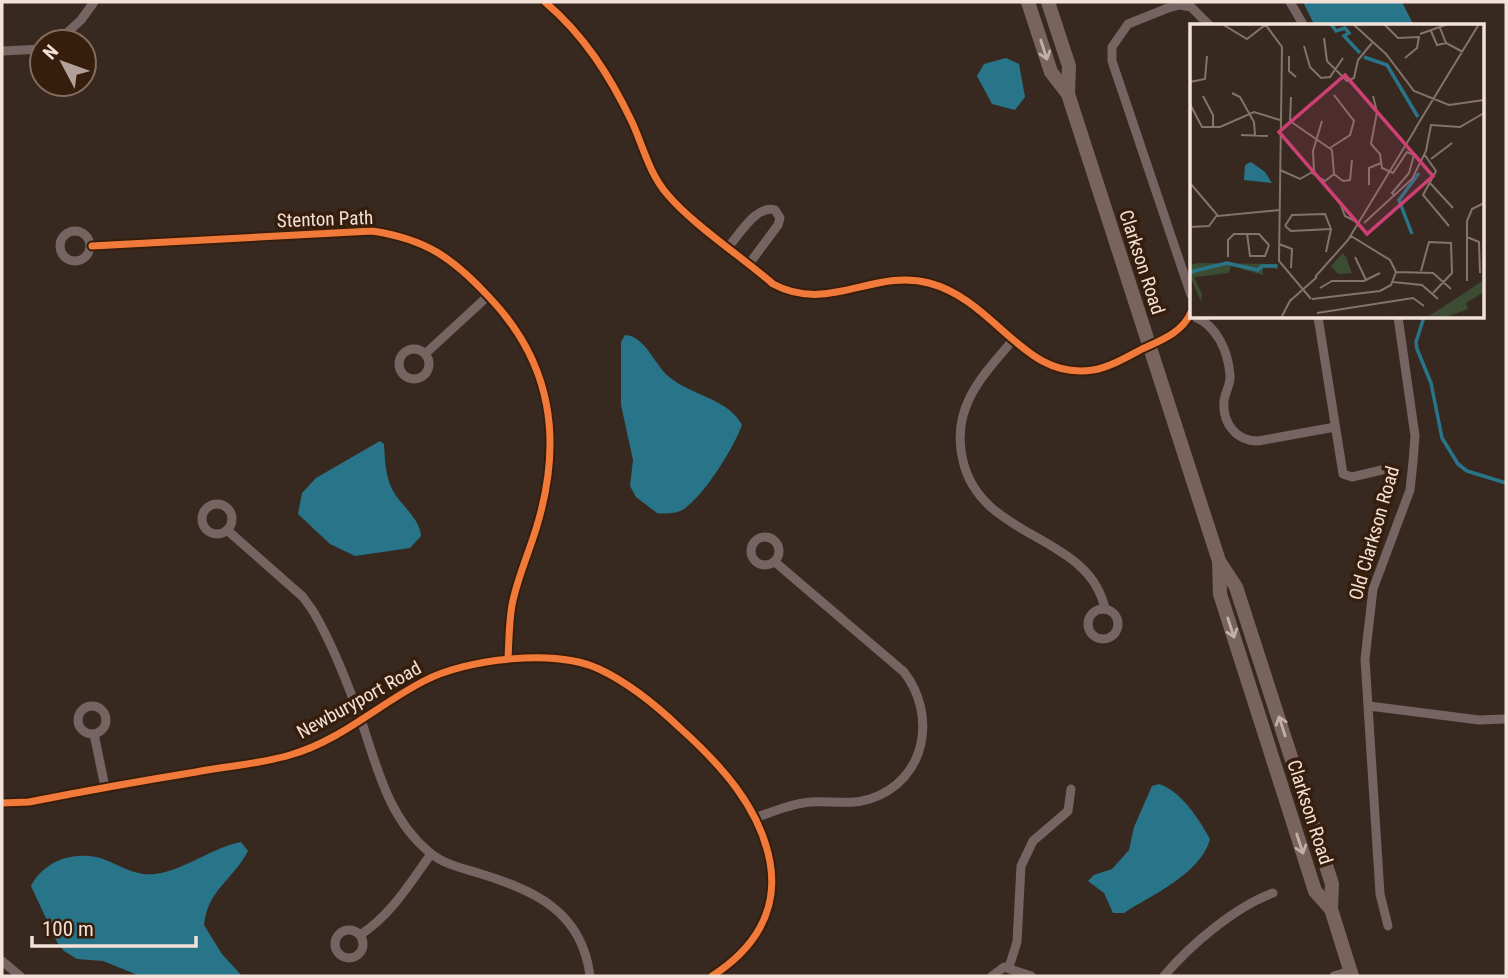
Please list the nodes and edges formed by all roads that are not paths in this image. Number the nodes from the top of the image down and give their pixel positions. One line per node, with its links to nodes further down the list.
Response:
1 (94, 2): 8 (street)
2 (545, 2): 13 (street)
3 (1028, 2): 11 (main road, Clarkson Road, one-way to 11)
4 (1048, 2): 11 (main road, Clarkson Road)
5 (1290, 2): 7 (street)
6 (1208, 24): 15 (street)
7 (1303, 24)
8 (72, 28)
9 (28, 50): 10 (street)
10 (2, 51)
11 (1068, 94): 22 (main road, Clarkson Road)
12 (92, 246): 16 (street, Stenton Path)
13 (729, 246): 14 (street); 14 (street)
14 (749, 264): 21 (street)
15 (1190, 293)
16 (488, 296): 23 (street); 29 (street, Stenton Path)
17 (1190, 317): 22 (street)
18 (1198, 318): 24 (street)
19 (1318, 318): 24 (street)
20 (1398, 318): 30 (street, Old Clarkson Road)
21 (1014, 339): 22 (street); 28 (street)
22 (1149, 346): 44 (main road, Clarkson Road)
23 (425, 354)
24 (1335, 428): 25 (street)
25 (1386, 469)
26 (227, 530): 32 (street)
27 (775, 562): 37 (street)
28 (1105, 609)
29 (508, 659): 32 (street, Newburyport Road); 37 (street, Newburyport Road)
30 (1370, 706): 31 (street); 40 (street, Old Clarkson Road)
31 (1506, 719)
32 (361, 722): 34 (street, Newburyport Road); 38 (street)
33 (94, 734): 34 (street)
34 (105, 787): 36 (street, Newburyport Road)
35 (1071, 789): 43 (street)
36 (2, 803)
37 (754, 818): 47 (street, Newburyport Road)
38 (431, 854): 41 (street); 46 (street)
39 (1273, 892): 50 (street)
40 (1388, 926)
41 (360, 936)
42 (2, 961): 45 (street)
43 (1009, 967): 48 (street); 49 (street)
44 (1351, 973): 51 (street)
45 (20, 976)
46 (590, 976)
47 (712, 976)
48 (992, 976)
49 (1031, 976)
50 (1164, 976)
51 (1334, 976)

